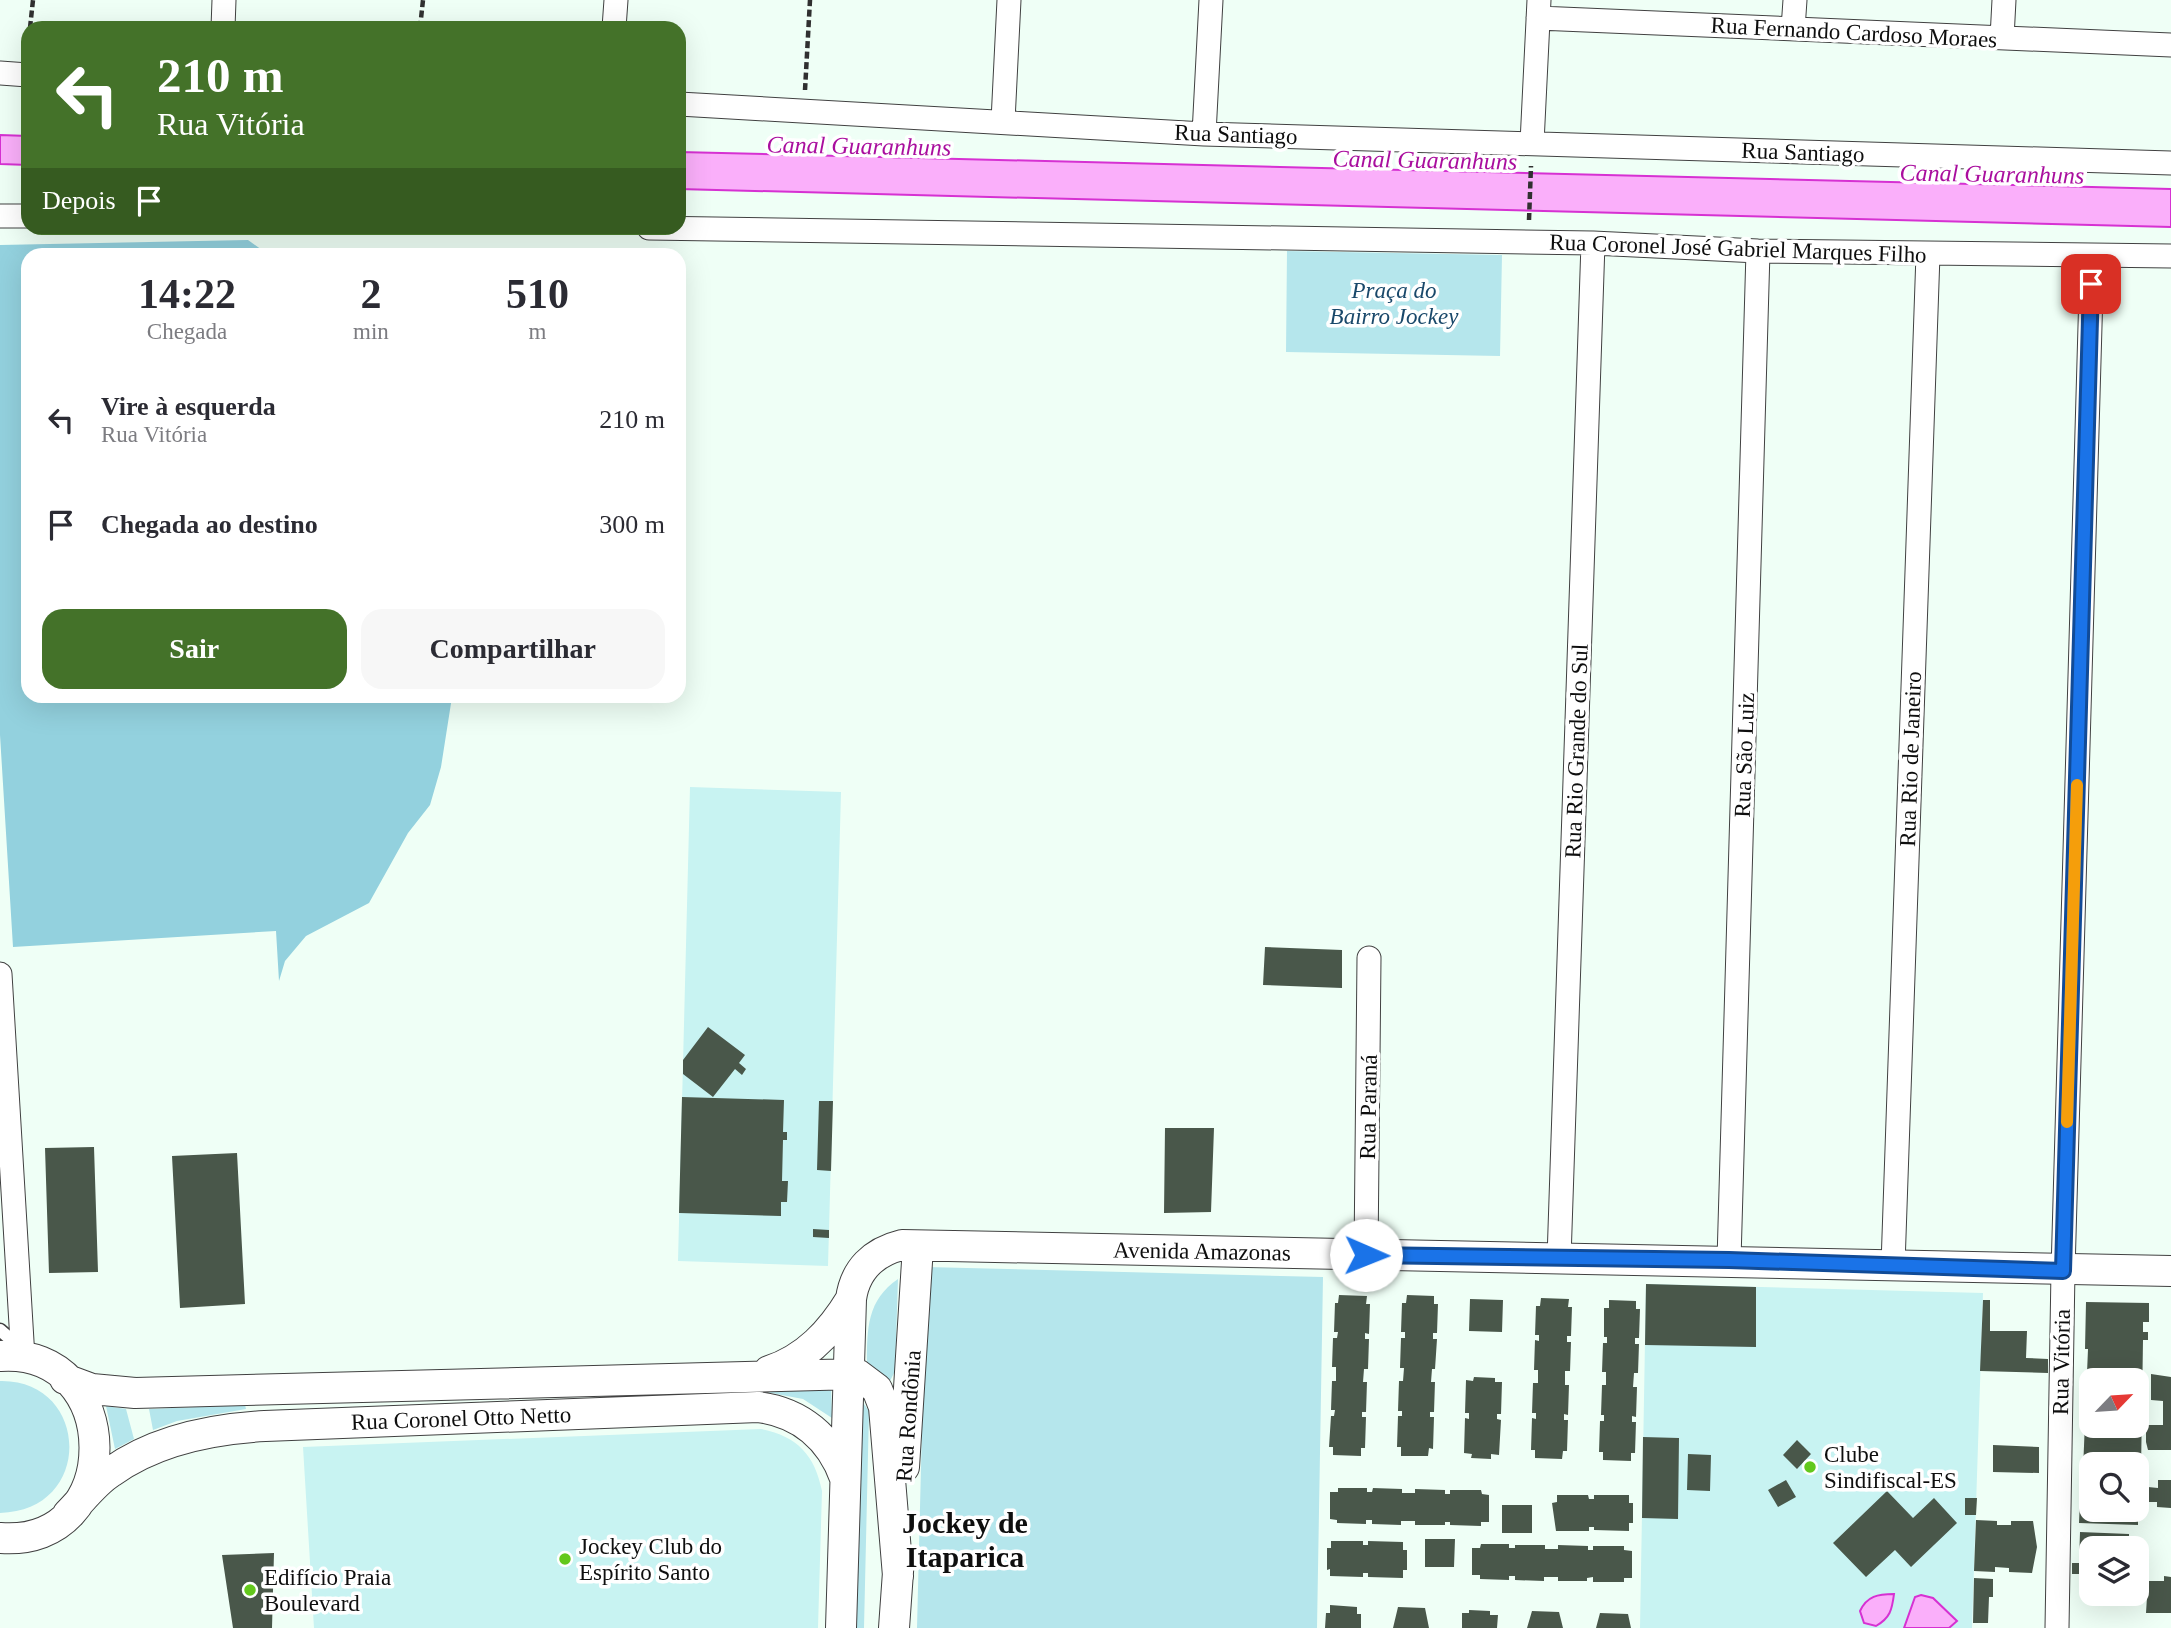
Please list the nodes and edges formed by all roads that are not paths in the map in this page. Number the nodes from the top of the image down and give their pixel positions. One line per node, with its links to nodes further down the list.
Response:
1 (224, 0): 8 (street)
2 (616, 0): 9 (street)
3 (1009, 0): 16 (street)
4 (1211, 0): 17 (street)
5 (1795, 0): 10 (street)
6 (2004, 0): 11 (street)
7 (1538, 9): 10 (street, Rua Fernando Cardoso Moraes); 18 (street)
8 (223, 21)
9 (614, 21)
10 (1793, 29): 11 (street, Rua Fernando Cardoso Moraes)
11 (2002, 38): 12 (street, Rua Fernando Cardoso Moraes)
12 (2171, 45)
13 (0, 73): 14 (street)
14 (21, 74)
15 (686, 104): 16 (street, Rua Santiago)
16 (1003, 121): 17 (street, Rua Santiago)
17 (1204, 134): 18 (street, Rua Santiago)
18 (1531, 150): 19 (street, Rua Santiago)
19 (2171, 163)
20 (0, 216): 21 (street)
21 (21, 216)
22 (686, 229): 23 (street, Rua Coronel José Gabriel Marques Filho)
23 (1592, 243): 24 (street, Rua Coronel José Gabriel Marques Filho); 32 (street, Rua Rio Grande do Sul)
24 (1758, 251): 25 (street, Rua Coronel José Gabriel Marques Filho); 33 (street, Rua São Luiz)
25 (1928, 254): 26 (street, Rua Coronel José Gabriel Marques Filho); 34 (street, Rua Rio de Janeiro)
26 (2092, 256): 27 (street, Rua Coronel José Gabriel Marques Filho); 35 (street, Rua Vitória)
27 (2171, 256)
28 (1369, 958): 31 (street, Rua Paraná)
29 (0, 974): 39 (street)
30 (918, 1246): 31 (street, Avenida Amazonas); 37 (street, Avenida Amazonas); 46 (street, Rua Rondônia)
31 (1366, 1255): 32 (street, Avenida Amazonas)
32 (1559, 1259): 33 (street, Avenida Amazonas)
33 (1729, 1260): 34 (street, Avenida Amazonas)
34 (1893, 1265): 35 (street, Avenida Amazonas)
35 (2063, 1271): 36 (street, Avenida Amazonas); 49 (street, Rua Vitória)
36 (2171, 1271)
37 (851, 1299): 40 (street); 41 (street)
38 (0, 1329): 39 (lane)
39 (21, 1356): 42 (street)
40 (849, 1372): 41 (street, Rua Coronel Otto Netto); 43 (street); 46 (street)
41 (757, 1375): 42 (street, Rua Coronel Otto Netto)
42 (65, 1378): 44 (street)
43 (846, 1481): 44 (street, Rua Coronel Otto Netto); 47 (street)
44 (68, 1514): 45 (street)
45 (0, 1538)
46 (898, 1576): 48 (street, Rua Rondônia)
47 (841, 1628)
48 (894, 1628)
49 (2057, 1628)

